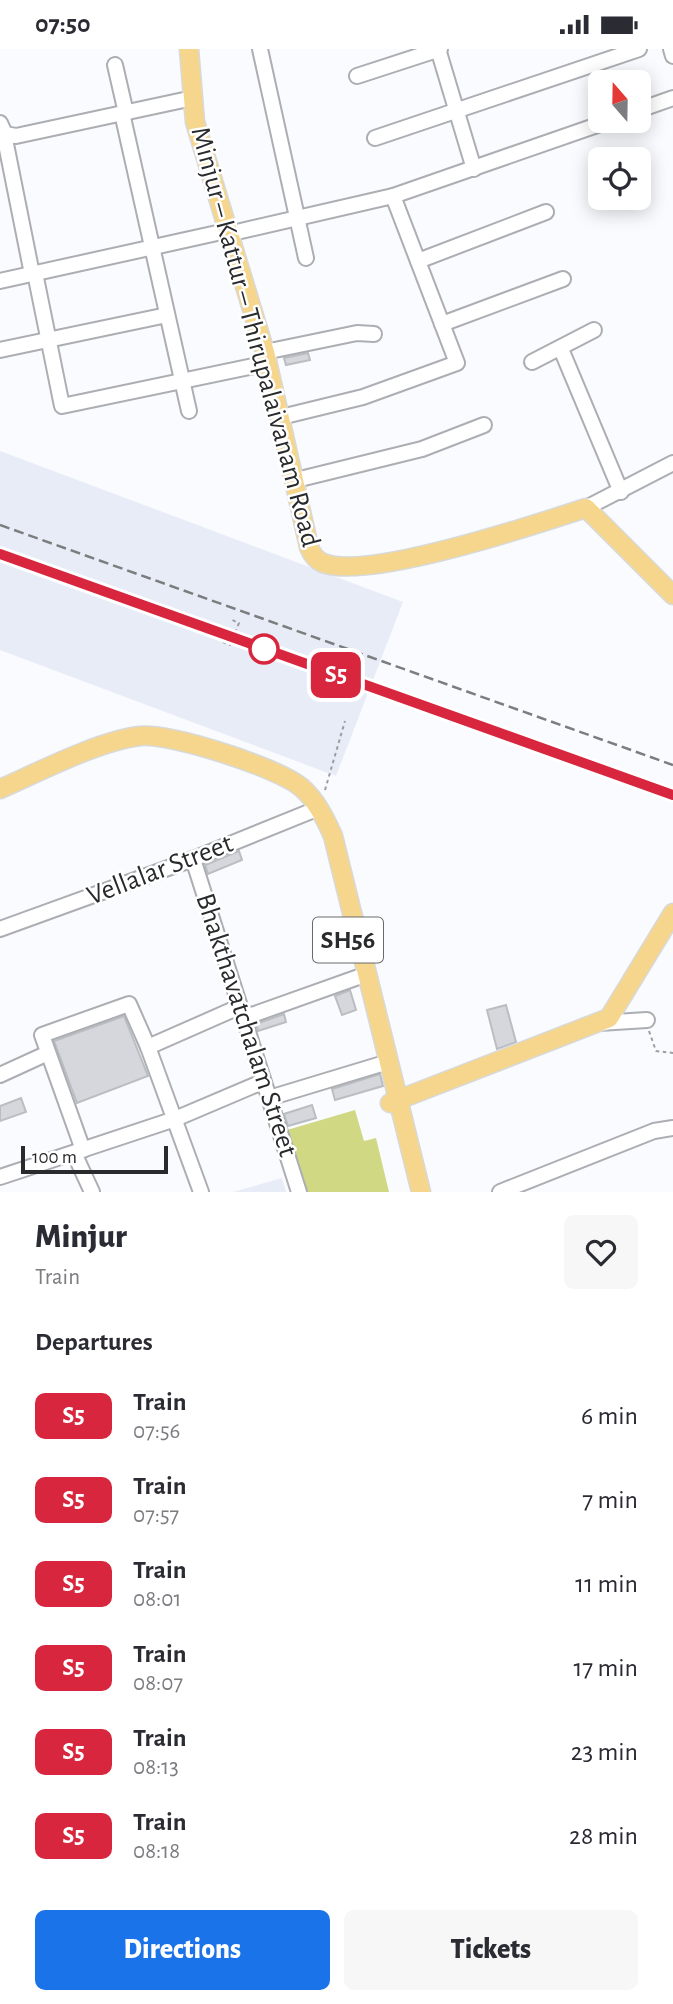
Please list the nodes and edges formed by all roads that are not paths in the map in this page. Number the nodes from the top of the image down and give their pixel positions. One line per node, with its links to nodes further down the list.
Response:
1 (190, 49): 9 (main road, Minjur – Kattur – Thirupalaivanam Road)
2 (260, 49): 20 (street)
3 (438, 49): 8 (street); 12 (street)
4 (639, 49): 12 (street)
5 (671, 49): 6 (street)
6 (673, 56)
7 (115, 65): 13 (street)
8 (357, 76)
9 (193, 98): 13 (street); 21 (main road, Minjur – Kattur – Thirupalaivanam Road)
10 (673, 98): 11 (street)
11 (651, 106)
12 (456, 110): 16 (street); 17 (street)
13 (124, 113): 15 (street); 22 (street)
14 (588, 128): 17 (street)
15 (3, 129): 25 (street)
16 (375, 138)
17 (474, 169): 18 (street)
18 (393, 196): 20 (street); 24 (street)
19 (546, 212): 24 (street)
20 (297, 218): 21 (street); 23 (street)
21 (227, 233): 22 (street); 35 (main road, Minjur – Kattur – Thirupalaivanam Road)
22 (152, 247): 25 (street); 28 (street)
23 (306, 258)
24 (418, 261): 29 (street)
25 (34, 273): 27 (street); 32 (street)
26 (563, 279): 29 (street)
27 (0, 281)
28 (167, 315): 32 (street); 37 (street)
29 (442, 324): 39 (street)
30 (594, 330): 33 (street)
31 (374, 334): 35 (street)
32 (49, 340): 34 (street); 37 (street)
33 (561, 349): 36 (street); 43 (street)
34 (0, 350)
35 (266, 358): 37 (street); 39 (main road, Minjur – Kattur – Thirupalaivanam Road)
36 (532, 362)
37 (182, 381): 38 (street)
38 (189, 411)
39 (281, 417): 42 (main road, Minjur – Kattur – Thirupalaivanam Road)
40 (484, 425): 42 (street)
41 (673, 463): 43 (street)
42 (296, 480): 44 (main road, Minjur – Kattur – Thirupalaivanam Road)
43 (621, 492): 44 (street)
44 (586, 508): 45 (main road)
45 (673, 595)
46 (0, 789): 47 (main road, SH56)
47 (314, 811): 48 (street, Vellalar Street); 51 (main road, SH56)
48 (193, 859): 50 (street, Vellalar Street); 52 (street, Bhakthavatchalam Street)
49 (673, 913): 54 (main road)
50 (0, 929)
51 (362, 976): 52 (street); 57 (main road, SH56)
52 (242, 1012): 55 (street); 59 (street, Bhakthavatchalam Street)
53 (646, 1020): 54 (street)
54 (597, 1023): 61 (main road)
55 (148, 1047): 56 (street); 62 (street)
56 (48, 1053): 58 (street); 64 (street)
57 (384, 1063): 60 (street); 61 (main road, SH56)
58 (0, 1075)
59 (262, 1082): 60 (street, Bhakthavatchalam Street); 62 (street)
60 (269, 1098): 68 (street, Bhakthavatchalam Street)
61 (394, 1101): 69 (main road, SH56); 70 (main road, SH56)
62 (175, 1119): 64 (street); 67 (street)
63 (673, 1128): 71 (street)
64 (78, 1152): 65 (street); 66 (street)
65 (0, 1176)
66 (92, 1192)
67 (201, 1192)
68 (299, 1192)
69 (410, 1192)
70 (421, 1192)
71 (500, 1192)

